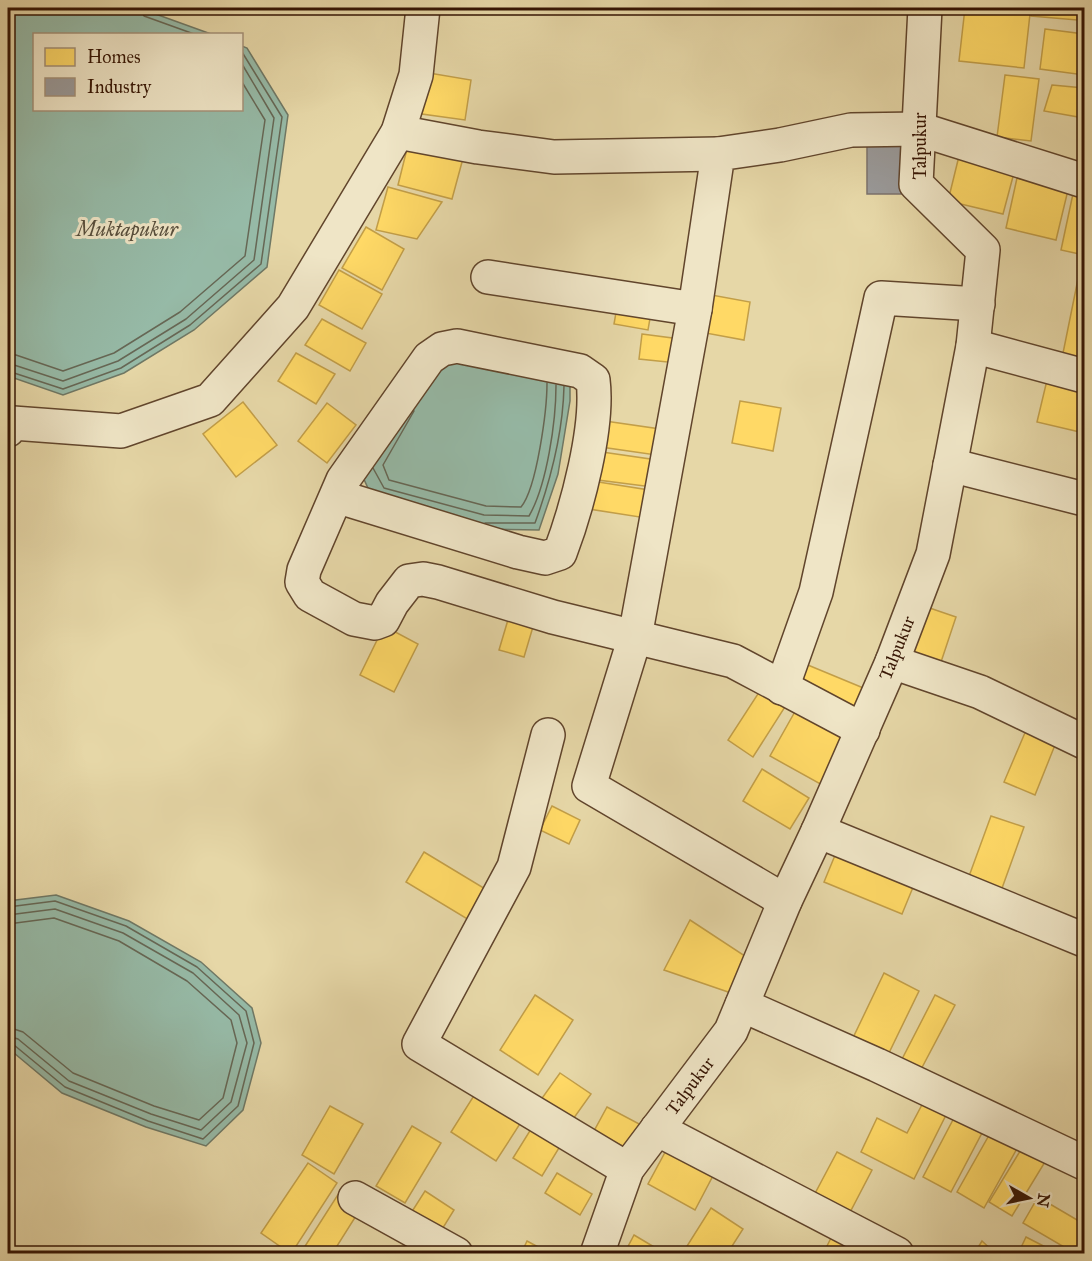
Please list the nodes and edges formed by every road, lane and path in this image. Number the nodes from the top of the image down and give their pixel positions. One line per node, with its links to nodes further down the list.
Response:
1 (423, 8): 4 (street)
2 (925, 8): 3 (street, Talpukur)
3 (919, 129): 5 (street); 6 (street); 8 (street, Talpukur)
4 (398, 132): 5 (street); 12 (street)
5 (717, 154): 9 (street)
6 (1084, 181)
7 (488, 277): 9 (street)
8 (978, 304): 10 (street, Talpukur); 18 (street)
9 (695, 309): 16 (street)
10 (973, 346): 11 (street); 13 (street, Talpukur)
11 (1084, 376)
12 (8, 430)
13 (950, 465): 15 (street); 17 (street, Talpukur)
14 (336, 496): 14 (street); 16 (street)
15 (1084, 500)
16 (635, 637): 18 (street); 23 (street)
17 (892, 662): 19 (street, Talpukur); 21 (street)
18 (782, 688): 19 (street)
19 (863, 730): 22 (street, Talpukur)
20 (548, 735): 28 (street)
21 (1084, 742)
22 (818, 831): 23 (street, Talpukur); 24 (street)
23 (785, 901): 25 (street, Talpukur)
24 (1084, 940)
25 (742, 1005): 26 (street, Talpukur); 27 (street)
26 (657, 1129): 28 (street, Talpukur); 32 (street)
27 (1084, 1163)
28 (627, 1169): 31 (street, Talpukur)
29 (355, 1198): 30 (street)
30 (456, 1254)
31 (597, 1254)
32 (897, 1254)

